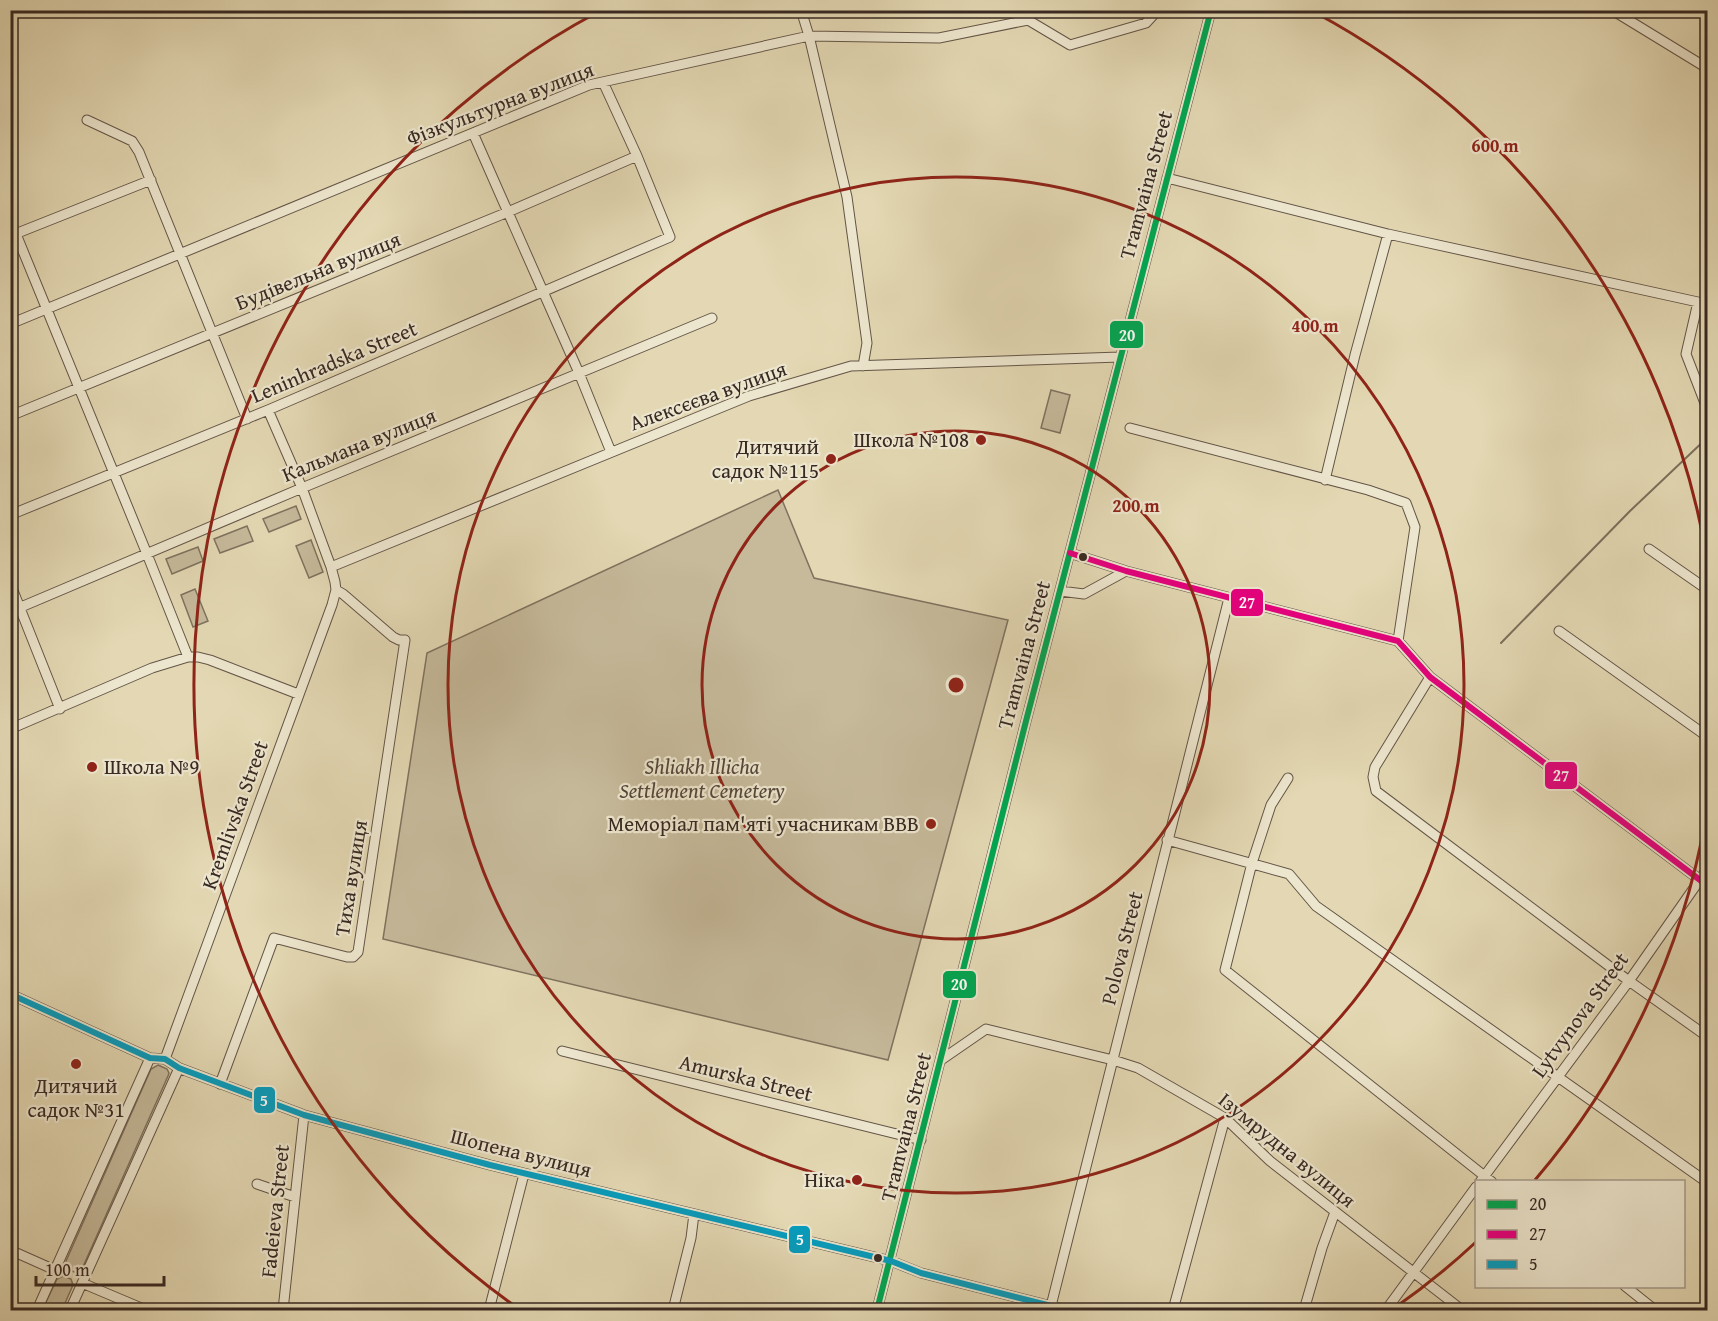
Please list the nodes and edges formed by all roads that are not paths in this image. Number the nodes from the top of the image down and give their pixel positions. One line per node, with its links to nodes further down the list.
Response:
1 (801, 10): 5 (street)
2 (1158, 10): 5 (street, Фiзкультурна вулиця)
3 (1211, 10): 11 (street, Tramvaina Street)
4 (1612, 10): 6 (street)
5 (809, 36): 7 (street, Фiзкультурна вулиця); 23 (street)
6 (1707, 71)
7 (603, 82): 9 (street, Фiзкультурна вулиця); 10 (street)
8 (87, 120): 12 (street)
9 (473, 133): 13 (street); 16 (street, Фiзкультурна вулиця)
10 (638, 156): 13 (street, Будівельна вулиця); 17 (street, Leninhradska Street)
11 (1167, 178): 14 (street); 22 (street, Tramvaina Street)
12 (151, 180): 15 (street); 16 (street)
13 (508, 212): 17 (street); 21 (street, Будівельна вулиця)
14 (1388, 234): 27 (street); 33 (street)
15 (13, 235): 18 (street)
16 (180, 254): 18 (street, Фiзкультурна вулиця); 21 (street)
17 (543, 291): 24 (street); 26 (street, Leninhradska Street)
18 (47, 309): 20 (street, Фiзкультурна вулиця); 25 (street)
19 (712, 318): 24 (street, Кальмана вулиця)
20 (10, 324)
21 (213, 334): 25 (street, Будівельна вулиця); 29 (street)
22 (1120, 357): 23 (street, Алексєєва вулиця); 37 (street, Tramvaina Street)
23 (863, 366): 31 (street, Алексєєва вулиця)
24 (579, 373): 31 (street); 34 (street, Кальмана вулиця)
25 (80, 389): 28 (street, Будівельна вулиця); 32 (street)
26 (268, 410): 29 (street, Leninhradska Street); 34 (street)
27 (1707, 411)
28 (10, 416)
29 (247, 419): 32 (street, Leninhradska Street)
30 (1130, 428): 33 (street)
31 (611, 452): 39 (street, Алексєєва вулиця)
32 (114, 473): 35 (street, Leninhradska Street); 38 (street)
33 (1325, 480): 48 (street)
34 (302, 488): 38 (street, Кальмана вулиця); 39 (street)
35 (10, 515)
36 (1649, 549): 43 (street)
37 (1070, 553): 40 (street); 44 (street, Tramvaina Street)
38 (147, 554): 46 (street, Кальмана вулиця); 49 (street)
39 (331, 567): 42 (street)
40 (1126, 571): 44 (street); 45 (street)
41 (10, 583): 46 (street)
42 (336, 586): 51 (street, Kremlivska Street); 71 (street, Тиха вулиця)
43 (1707, 590)
44 (1060, 591): 67 (street, Tramvaina Street)
45 (1229, 598): 48 (street); 56 (street, Polova Street)
46 (21, 607): 52 (street)
47 (1559, 631): 54 (street)
48 (1398, 641): 50 (street)
49 (188, 657): 51 (street); 52 (street)
50 (1430, 677): 59 (street); 61 (street)
51 (298, 694): 66 (street, Kremlivska Street)
52 (60, 709): 53 (street)
53 (10, 729)
54 (1707, 736)
55 (1288, 778): 57 (street)
56 (1167, 840): 57 (street); 68 (street, Polova Street)
57 (1252, 863): 70 (street); 76 (street)
58 (1707, 868): 59 (street, Lytvynova Street)
59 (1699, 880): 60 (street); 61 (street, Lytvynova Street)
60 (1707, 886)
61 (1629, 981): 63 (street); 70 (street, Lytvynova Street)
62 (10, 994): 65 (street)
63 (1707, 1037)
64 (562, 1051): 74 (street, Amurska Street)
65 (150, 1058): 66 (street); 85 (street)
66 (165, 1059): 69 (street, Шопена вулиця)
67 (941, 1060): 68 (street, Ізумрудна вулиця); 74 (street, Tramvaina Street)
68 (1113, 1060): 73 (street, Ізумрудна вулиця); 89 (street, Polova Street)
69 (178, 1068): 71 (street, Шопена вулиця); 87 (street)
70 (1557, 1076): 76 (street, Lytvynova Street); 77 (street)
71 (220, 1084): 72 (street, Шопена вулиця)
72 (304, 1115): 75 (street, Шопена вулиця); 80 (street, Fadeieva Street)
73 (1225, 1118): 81 (street, Ізумрудна вулиця); 98 (street)
74 (921, 1140): 84 (street, Tramvaina Street)
75 (524, 1174): 82 (street, Шопена вулиця); 94 (street)
76 (1486, 1180)
77 (1707, 1183)
78 (256, 1184): 80 (street)
79 (1475, 1188): 86 (street)
80 (295, 1197): 93 (street, Fadeieva Street)
81 (1335, 1212): 86 (street, Ізумрудна вулиця); 99 (street)
82 (694, 1214): 84 (street, Шопена вулиця); 95 (street)
83 (10, 1250): 85 (street)
84 (891, 1261): 89 (street, Шопена вулиця); 96 (street, Tramvaina Street)
85 (55, 1270): 90 (street)
86 (1413, 1271): 100 (street); 101 (street, Ізумрудна вулиця)
87 (82, 1283): 91 (street); 92 (street)
88 (1626, 1288): 102 (street)
89 (1051, 1306): 97 (street, Шопена вулиця)
90 (37, 1311)
91 (70, 1311)
92 (146, 1311)
93 (282, 1311)
94 (489, 1311)
95 (673, 1311)
96 (877, 1311)
97 (1067, 1311)
98 (1173, 1311)
99 (1304, 1311)
100 (1386, 1311)
101 (1462, 1311)
102 (1655, 1311)

